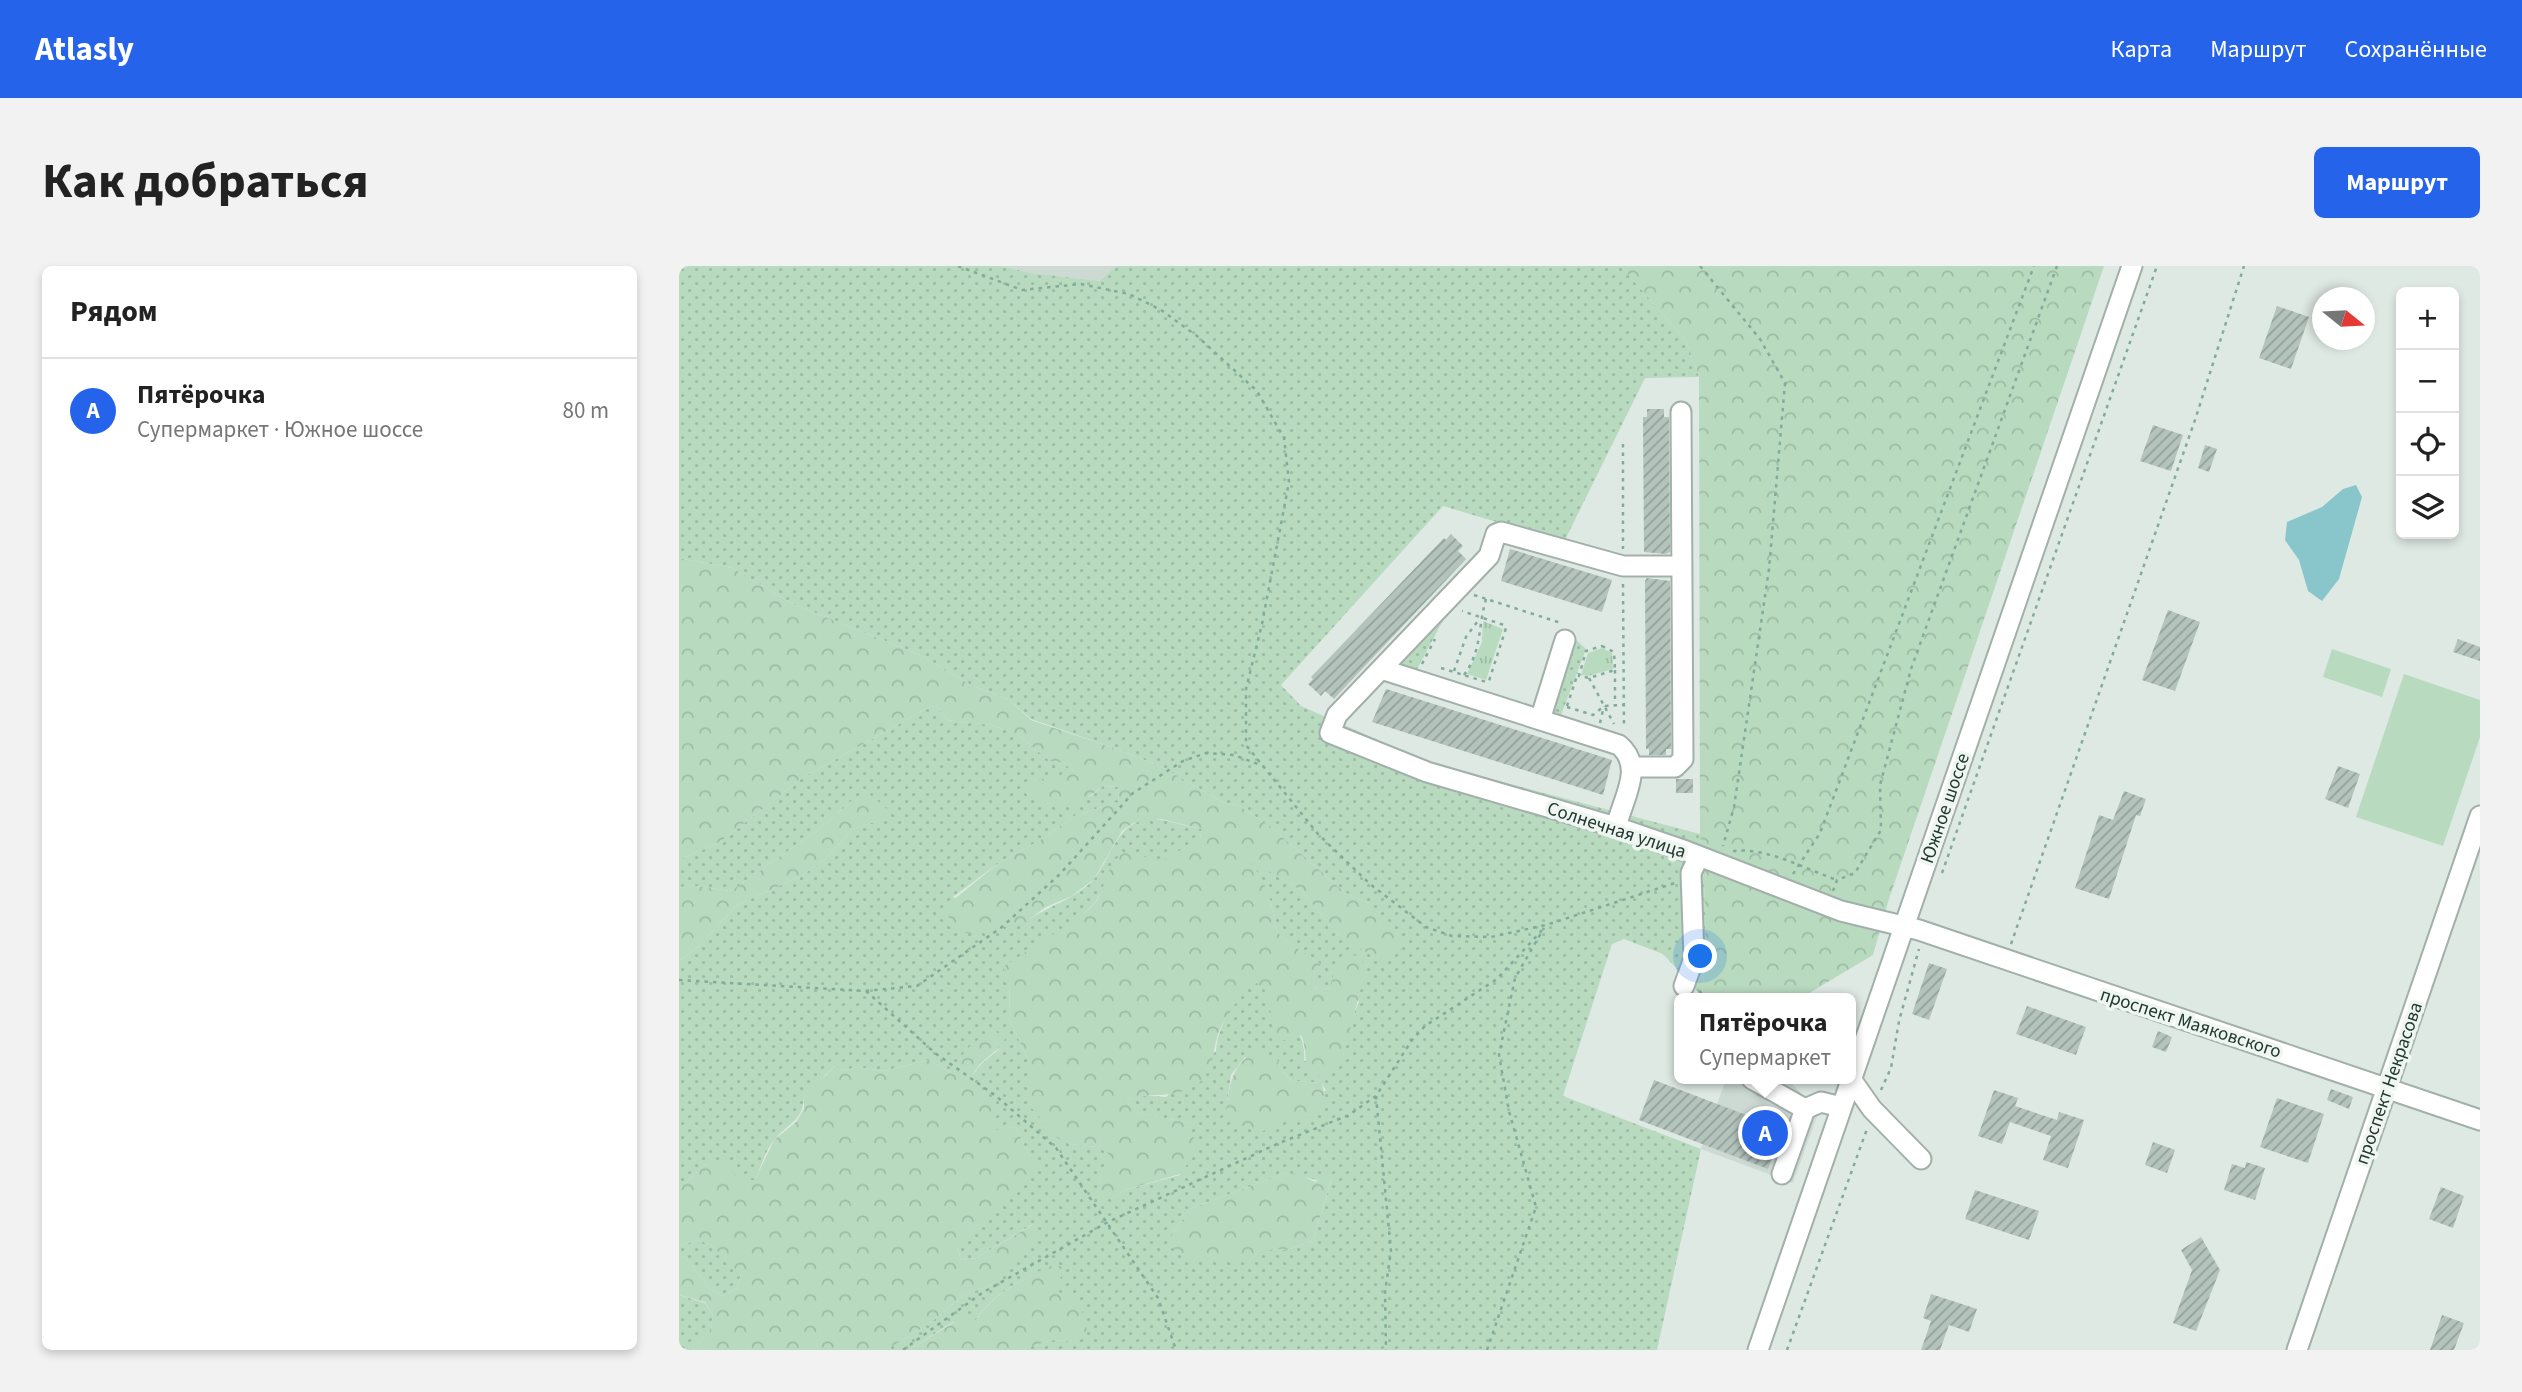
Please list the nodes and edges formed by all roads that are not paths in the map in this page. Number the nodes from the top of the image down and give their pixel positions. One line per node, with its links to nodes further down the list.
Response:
1 (2132, 266): 11 (street, Южное шоссе)
2 (1681, 412): 3 (street)
3 (1682, 566): 5 (street); 7 (street)
4 (1565, 640): 6 (street)
5 (1381, 669): 6 (street); 9 (street, Солнечная улица)
6 (1540, 720): 7 (street)
7 (1634, 767): 9 (street)
8 (2480, 816): 17 (street, проспект Некрасова)
9 (1616, 827): 10 (street, Солнечная улица)
10 (1695, 864): 11 (street, Солнечная улица); 12 (street)
11 (1911, 928): 13 (street, Южное шоссе); 17 (street, проспект Маяковского)
12 (1684, 986)
13 (1856, 1066)
14 (1761, 1084): 19 (street)
15 (1849, 1084): 18 (street, Южное шоссе)
16 (1854, 1084): 21 (street)
17 (2387, 1087): 20 (street, проспект Маяковского); 24 (street, проспект Некрасова)
18 (1841, 1107): 19 (street); 23 (street, Южное шоссе)
19 (1805, 1109): 22 (street)
20 (2480, 1120)
21 (1921, 1159)
22 (1782, 1174)
23 (1758, 1350)
24 (2297, 1350)

